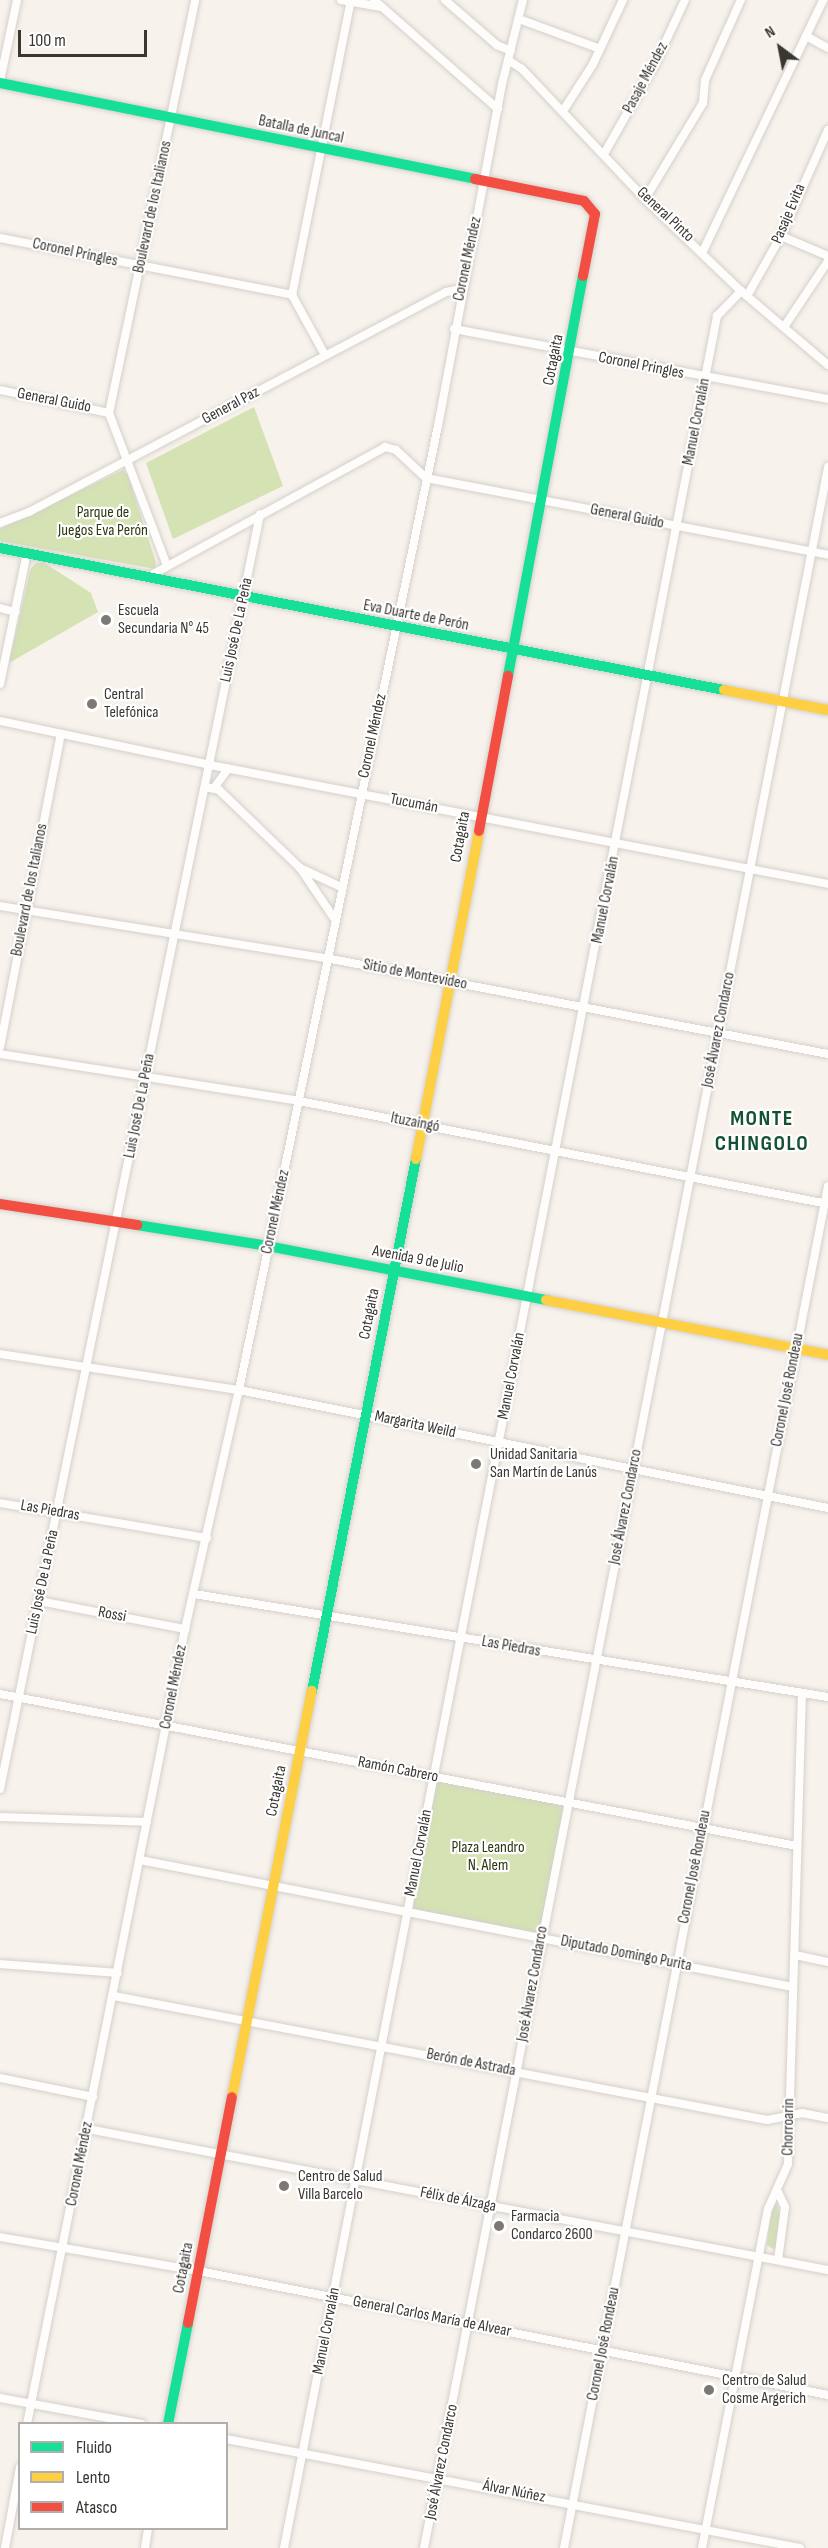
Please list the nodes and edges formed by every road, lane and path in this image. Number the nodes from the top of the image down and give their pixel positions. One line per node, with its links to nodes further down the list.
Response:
1 (17, 0): 19 (street)
2 (195, 0): 22 (street, Boulevard de los Italianos)
3 (341, 0): 11 (street)
4 (374, 0): 12 (street)
5 (445, 0): 17 (street)
6 (523, 0): 13 (street, Coronel Méndez)
7 (622, 0): 16 (street)
8 (685, 0): 25 (street, Pasaje Méndez)
9 (741, 0): 27 (street)
10 (823, 0): 14 (street)
11 (351, 1): 12 (street); 24 (street)
12 (382, 8): 20 (street)
13 (519, 19): 16 (street); 17 (street, Coronel Méndez)
14 (806, 36): 15 (street); 31 (street)
15 (828, 48)
16 (600, 49): 21 (street)
17 (511, 51): 18 (street, Coronel Méndez)
18 (508, 60): 20 (street, Coronel Méndez); 21 (street, General Pinto)
19 (0, 82): 22 (street, Batalla de Juncal)
20 (498, 109): 26 (street, Coronel Méndez)
21 (563, 111): 25 (street, General Pinto)
22 (172, 118): 24 (street, Batalla de Juncal); 34 (street, Boulevard de los Italianos)
23 (828, 130): 29 (street, Pasaje Evita)
24 (321, 150): 26 (street, Batalla de Juncal); 37 (street)
25 (604, 154): 27 (street, General Pinto)
26 (485, 183): 28 (street, Batalla de Juncal); 35 (street, Coronel Méndez)
27 (645, 199): 31 (street, General Pinto)
28 (593, 209): 41 (street, Cotagaita)
29 (781, 236): 32 (street); 36 (street, Pasaje Evita)
30 (0, 238): 34 (street, Coronel Pringles)
31 (703, 251): 36 (street, General Pinto)
32 (828, 256)
33 (828, 261): 39 (street)
34 (140, 266): 37 (street, Coronel Pringles); 47 (street, Boulevard de los Italianos)
35 (462, 289): 40 (street, Coronel Méndez); 42 (street, General Paz)
36 (744, 293): 38 (street, Pasaje Evita); 39 (street, General Pinto)
37 (292, 295): 42 (street)
38 (720, 311): 44 (street, Manuel Corvalán)
39 (784, 327): 43 (street, General Pinto)
40 (454, 329): 41 (street, Coronel Pringles); 50 (street, Coronel Méndez)
41 (571, 353): 44 (street, Coronel Pringles); 51 (street, Cotagaita)
42 (325, 355): 48 (street, General Paz)
43 (826, 360)
44 (706, 379): 46 (street, Coronel Pringles); 54 (street, Manuel Corvalán)
45 (0, 390): 47 (street, General Guido)
46 (828, 399)
47 (109, 412): 48 (street)
48 (128, 461): 53 (street, General Paz); 59 (street)
49 (828, 467): 56 (street, José Álvarez Condarco)
50 (426, 478): 51 (street, General Guido); 52 (street); 64 (street, Coronel Méndez)
51 (542, 500): 54 (street, General Guido); 65 (street, Cotagaita)
52 (260, 514): 59 (street); 61 (street, Luis José De La Peña)
53 (0, 523)
54 (678, 527): 56 (street, General Guido); 67 (street, Manuel Corvalán)
55 (0, 548): 57 (street, Eva Duarte de Perón)
56 (812, 552): 58 (street, General Guido); 69 (street, José Álvarez Condarco)
57 (27, 553): 60 (street, Eva Duarte de Perón); 63 (street)
58 (828, 555)
59 (167, 566): 60 (street)
60 (146, 578): 61 (street, Eva Duarte de Perón)
61 (244, 597): 64 (street, Eva Duarte de Perón); 73 (street, Luis José De La Peña)
62 (0, 608): 63 (street)
63 (15, 612): 66 (street)
64 (395, 628): 65 (street, Eva Duarte de Perón); 77 (street, Coronel Méndez)
65 (514, 650): 67 (street, Eva Duarte de Perón); 78 (street, Cotagaita)
66 (2, 662): 68 (street)
67 (649, 676): 69 (street, Eva Duarte de Perón); 79 (street, Manuel Corvalán)
68 (0, 684)
69 (783, 701): 70 (street, Eva Duarte de Perón); 81 (street, José Álvarez Condarco)
70 (828, 710)
71 (0, 721): 72 (street, Tucumán)
72 (61, 734): 73 (street, Tucumán); 85 (street, Boulevard de los Italianos)
73 (210, 765): 74 (street, Tucumán); 75 (street, Luis José De La Peña)
74 (228, 769): 76 (street); 77 (street, Tucumán)
75 (205, 787): 76 (street); 87 (street, Luis José De La Peña)
76 (214, 788): 80 (street)
77 (360, 794): 78 (street, Tucumán); 83 (street, Coronel Méndez)
78 (480, 816): 79 (street, Tucumán); 89 (street, Cotagaita)
79 (617, 844): 81 (street, Tucumán); 90 (street, Manuel Corvalán)
80 (300, 868): 83 (street); 86 (street)
81 (751, 869): 82 (street, Tucumán); 91 (street, José Álvarez Condarco)
82 (828, 884)
83 (341, 887): 86 (street, Coronel Méndez)
84 (0, 906): 85 (street, Sitio de Montevideo)
85 (26, 910): 87 (street, Sitio de Montevideo); 92 (street, Boulevard de los Italianos)
86 (334, 918): 88 (street, Coronel Méndez)
87 (176, 933): 88 (street, Sitio de Montevideo); 95 (street, Luis José De La Peña)
88 (327, 958): 89 (street, Sitio de Montevideo); 96 (street, Coronel Méndez)
89 (451, 981): 90 (street, Sitio de Montevideo); 97 (street, Cotagaita)
90 (584, 1008): 91 (street, Sitio de Montevideo); 98 (street, Manuel Corvalán)
91 (718, 1033): 94 (street, Sitio de Montevideo); 99 (street, José Álvarez Condarco)
92 (0, 1047)
93 (0, 1054): 95 (street, Ituzaingó)
94 (828, 1054)
95 (145, 1078): 96 (street, Ituzaingó); 103 (street, Luis José De La Peña)
96 (299, 1101): 97 (street, Ituzaingó); 104 (street, Coronel Méndez)
97 (421, 1124): 98 (street, Ituzaingó); 105 (street, Cotagaita)
98 (555, 1150): 99 (street, Ituzaingó); 106 (street, Manuel Corvalán)
99 (691, 1177): 102 (street, Ituzaingó); 107 (street, José Álvarez Condarco)
100 (828, 1185): 102 (street, Coronel José Rondeau)
101 (0, 1204): 103 (street, Avenida 9 de Julio)
102 (826, 1204): 108 (street, Coronel José Rondeau)
103 (117, 1222): 104 (street, Avenida 9 de Julio); 111 (street, Luis José De La Peña)
104 (268, 1246): 105 (street, Avenida 9 de Julio); 112 (street, Coronel Méndez)
105 (393, 1270): 106 (street, Avenida 9 de Julio); 113 (street, Cotagaita)
106 (527, 1297): 107 (street, Avenida 9 de Julio); 114 (street, Manuel Corvalán)
107 (661, 1323): 108 (street, Avenida 9 de Julio); 115 (street, José Álvarez Condarco)
108 (796, 1348): 110 (street, Avenida 9 de Julio); 116 (street, Coronel José Rondeau)
109 (0, 1354): 111 (street, Margarita Weild)
110 (828, 1355)
111 (88, 1368): 112 (street, Margarita Weild); 119 (street, Luis José De La Peña)
112 (239, 1390): 113 (street, Margarita Weild); 120 (street, Coronel Méndez)
113 (366, 1415): 114 (street, Margarita Weild); 123 (street, Cotagaita)
114 (499, 1442): 115 (street, Margarita Weild); 125 (street, Manuel Corvalán)
115 (633, 1469): 116 (street, Margarita Weild); 126 (street, José Álvarez Condarco)
116 (768, 1497): 118 (street, Margarita Weild); 127 (street, Coronel José Rondeau)
117 (0, 1503): 119 (street, Las Piedras)
118 (828, 1508)
119 (57, 1512): 120 (street, Las Piedras); 122 (street, Luis José De La Peña)
120 (207, 1538): 121 (street, Coronel Méndez)
121 (194, 1594): 123 (street, Las Piedras); 124 (street, Coronel Méndez)
122 (39, 1601): 124 (street, Rossi); 131 (street, Luis José De La Peña)
123 (325, 1615): 125 (street, Las Piedras); 133 (street, Cotagaita)
124 (185, 1629): 132 (street, Coronel Méndez)
125 (459, 1638): 126 (street, Las Piedras); 134 (street, Manuel Corvalán)
126 (595, 1661): 127 (street, Las Piedras); 136 (street, José Álvarez Condarco)
127 (732, 1683): 129 (street, Las Piedras); 139 (street, Coronel José Rondeau)
128 (0, 1694): 131 (street, Ramón Cabrero)
129 (802, 1694): 130 (street, Las Piedras); 140 (street, Chorroarin)
130 (828, 1696)
131 (18, 1698): 132 (street, Ramón Cabrero); 135 (street, Luis José De La Peña)
132 (166, 1725): 133 (street, Ramón Cabrero); 138 (street, Coronel Méndez)
133 (300, 1751): 134 (street, Ramón Cabrero); 142 (street, Cotagaita)
134 (434, 1776): 136 (street, Ramón Cabrero); 143 (street, Manuel Corvalán)
135 (0, 1789)
136 (568, 1803): 139 (street, Ramón Cabrero); 144 (street, José Álvarez Condarco)
137 (0, 1817): 138 (street)
138 (147, 1822): 141 (street, Coronel Méndez)
139 (703, 1828): 140 (street, Ramón Cabrero); 148 (street, Coronel José Rondeau)
140 (797, 1846): 145 (street, Chorroarin)
141 (140, 1860): 142 (street, Diputado Domingo Purita); 149 (street, Coronel Méndez)
142 (273, 1887): 143 (street, Diputado Domingo Purita); 152 (street, Cotagaita)
143 (408, 1911): 144 (street, Diputado Domingo Purita); 153 (street, Manuel Corvalán)
144 (541, 1937): 148 (street, Diputado Domingo Purita); 154 (street, José Álvarez Condarco)
145 (795, 1955): 146 (street); 150 (street, Chorroarin)
146 (828, 1962)
147 (0, 1964): 149 (street)
148 (677, 1964): 150 (street, Diputado Domingo Purita); 157 (street, Coronel José Rondeau)
149 (118, 1973): 151 (street, Coronel Méndez)
150 (794, 1988): 158 (street, Chorroarin)
151 (114, 1996): 152 (street, Berón de Astrada); 156 (street, Coronel Méndez)
152 (248, 2021): 153 (street, Berón de Astrada); 161 (street, Cotagaita)
153 (383, 2045): 154 (street, Berón de Astrada); 162 (street, Manuel Corvalán)
154 (517, 2072): 157 (street, Berón de Astrada); 164 (street, José Álvarez Condarco)
155 (0, 2079): 156 (street)
156 (93, 2097): 160 (street, Coronel Méndez)
157 (651, 2097): 158 (street, Berón de Astrada); 165 (street, Coronel José Rondeau)
158 (789, 2118): 159 (street, Berón de Astrada); 163 (street, Chorroarin)
159 (828, 2118)
160 (88, 2129): 161 (street, Félix de Álzaga); 167 (street, Coronel Méndez)
161 (220, 2154): 162 (street, Félix de Álzaga); 171 (street, Cotagaita)
162 (356, 2179): 164 (street, Félix de Álzaga); 172 (street, Manuel Corvalán)
163 (777, 2190): 168 (street, Chorroarin); 169 (street)
164 (490, 2207): 165 (street, Félix de Álzaga); 173 (street, José Álvarez Condarco)
165 (625, 2232): 168 (street, Félix de Álzaga); 174 (street, Coronel José Rondeau)
166 (0, 2237): 167 (street, General Carlos María de Alvear)
167 (63, 2248): 171 (street, General Carlos María de Alvear); 178 (street, Coronel Méndez)
168 (761, 2260): 169 (street, Félix de Álzaga); 175 (street, Chorroarin)
169 (778, 2260): 170 (street, Félix de Álzaga)
170 (828, 2270)
171 (199, 2271): 172 (street, General Carlos María de Alvear); 181 (street, Cotagaita)
172 (334, 2298): 173 (street, General Carlos María de Alvear); 183 (street, Manuel Corvalán)
173 (469, 2324): 174 (street, General Carlos María de Alvear); 184 (street, José Álvarez Condarco)
174 (603, 2350): 175 (street, General Carlos María de Alvear); 186 (street, Coronel José Rondeau)
175 (737, 2377): 176 (street, General Carlos María de Alvear); 187 (street, Chorroarin)
176 (828, 2395)
177 (0, 2398): 178 (street)
178 (31, 2403): 179 (street, Coronel Méndez); 180 (street)
179 (27, 2422)
180 (131, 2422)
181 (168, 2422)
182 (228, 2439): 183 (street, Álvar Núñez)
183 (302, 2453): 184 (street, Álvar Núñez); 191 (street, Manuel Corvalán)
184 (438, 2478): 186 (street, Álvar Núñez); 192 (street, José Álvarez Condarco)
185 (18, 2479): 189 (street)
186 (573, 2504): 187 (street, Álvar Núñez); 193 (street, Coronel José Rondeau)
187 (706, 2529): 194 (street, Chorroarin); 195 (street, Álvar Núñez)
188 (148, 2530): 190 (street)
189 (5, 2548)
190 (145, 2548)
191 (284, 2548)
192 (424, 2548)
193 (564, 2548)
194 (702, 2548)
195 (800, 2548)

